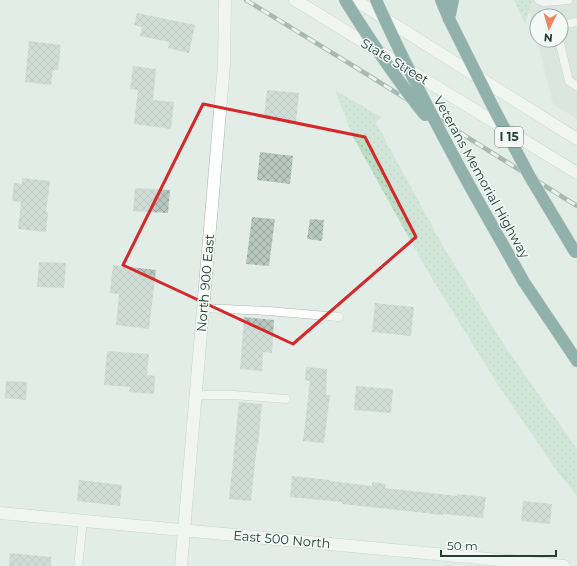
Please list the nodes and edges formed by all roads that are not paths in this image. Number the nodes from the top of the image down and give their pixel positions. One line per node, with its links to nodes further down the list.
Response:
1 (225, 0): 17 (street, North 900 East)
2 (295, 0): 15 (street, State Street)
3 (345, 0): 13 (highway, bridge)
4 (355, 0): 14 (street)
5 (376, 0): 13 (highway, Veterans Memorial Highway, bridge)
6 (441, 0): 10 (highway, I 15)
7 (453, 0): 10 (highway)
8 (539, 0): 9 (lane)
9 (568, 0)
10 (449, 19): 16 (highway, I 15, bridge)
11 (560, 48): 12 (lane)
12 (577, 86)
13 (442, 136): 19 (highway, Veterans Memorial Highway, bridge)
14 (577, 139)
15 (577, 173)
16 (576, 254)
17 (203, 308): 18 (lane); 20 (street, North 900 East)
18 (339, 317)
19 (577, 361)
20 (196, 395): 21 (lane); 24 (street, North 900 East)
21 (286, 399)
22 (0, 513): 23 (street, East 500 North)
23 (83, 521): 24 (street, East 500 North); 25 (lane)
24 (184, 530): 26 (street, North 900 East); 27 (street, East 500 North)
25 (78, 566)
26 (182, 566)
27 (564, 566)

